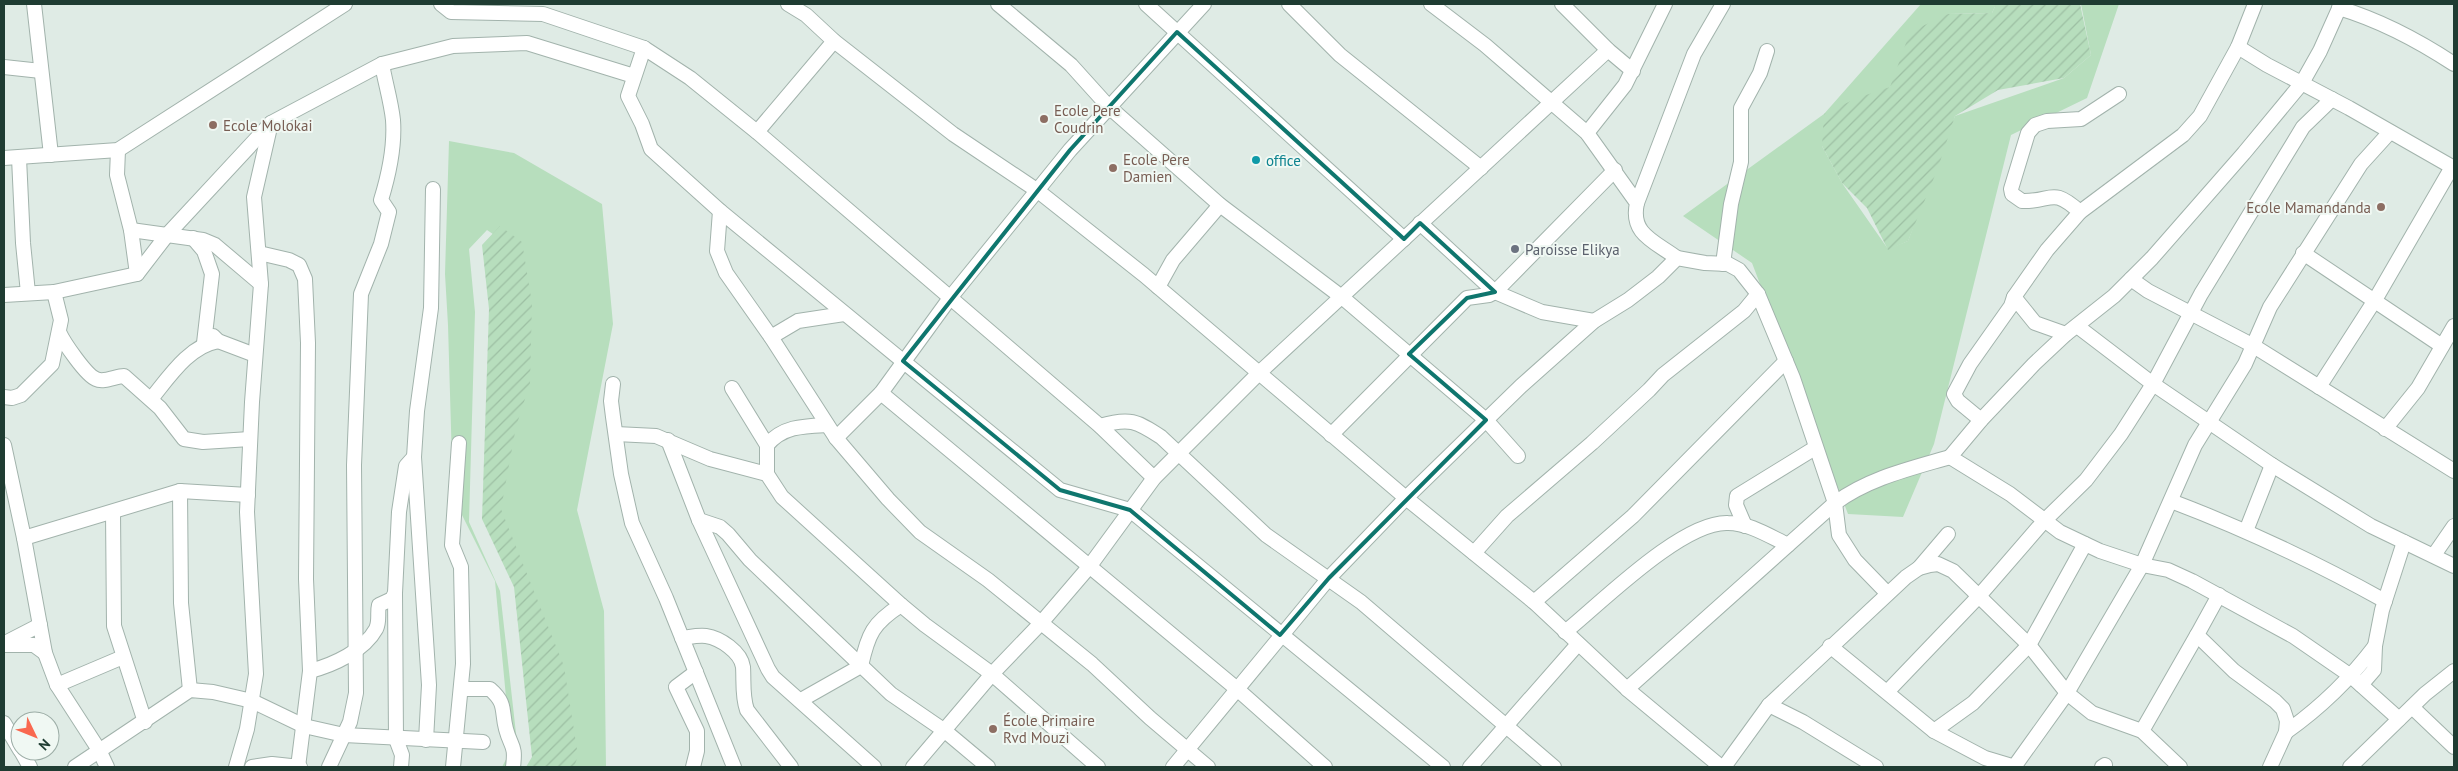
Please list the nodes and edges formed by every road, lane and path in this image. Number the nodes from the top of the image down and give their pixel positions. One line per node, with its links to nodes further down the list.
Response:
1 (34, 4): 24 (street)
2 (345, 4): 36 (street)
3 (441, 4): 18 (street)
4 (788, 4): 16 (street)
5 (998, 4): 31 (street)
6 (1146, 4): 15 (street)
7 (1204, 4): 15 (street)
8 (1289, 4): 40 (street)
9 (1431, 4): 30 (street)
10 (1562, 4): 19 (street)
11 (1665, 4): 25 (street)
12 (1723, 4): 45 (street)
13 (2255, 4): 17 (street)
14 (2340, 6): 22 (street); 27 (street)
15 (1177, 32): 31 (street); 53 (street)
16 (834, 41): 33 (street); 44 (street)
17 (2238, 47): 27 (street); 48 (street)
18 (644, 48): 26 (street); 33 (street)
19 (1608, 50): 25 (street); 30 (street)
20 (1767, 51): 57 (street)
21 (382, 64): 26 (street); 32 (street); 158 (street)
22 (2454, 64)
23 (4, 67): 24 (street)
24 (41, 71): 37 (street)
25 (1633, 71): 35 (street)
26 (634, 76): 47 (street)
27 (2302, 83): 29 (street); 59 (street)
28 (2119, 94): 48 (street)
29 (2332, 99): 34 (street); 71 (street)
30 (1551, 103): 35 (street); 40 (street)
31 (1108, 106): 44 (street); 46 (street)
32 (271, 123): 51 (street); 54 (street)
33 (757, 132): 68 (street)
34 (2390, 132): 41 (street); 55 (street)
35 (1587, 133): 42 (street)
36 (118, 150): 37 (street); 50 (street)
37 (51, 155): 39 (street)
38 (4, 158): 39 (street)
39 (19, 158): 64 (street)
40 (1481, 168): 49 (street)
41 (2453, 168): 70 (street)
42 (1615, 170): 45 (street); 63 (street)
43 (433, 189): 111 (street)
44 (1038, 191): 61 (street); 68 (street)
45 (1637, 203): 56 (street)
46 (1220, 205): 61 (street); 69 (street)
47 (720, 211): 72 (street); 77 (street)
48 (2080, 212): 67 (street)
49 (1420, 224): 53 (street); 63 (street)
50 (131, 230): 51 (street); 58 (street)
51 (167, 235): 52 (street); 58 (street)
52 (192, 238): 60 (street); 78 (street)
53 (1404, 239): 69 (street)
54 (259, 253): 60 (street); 163 (street)
55 (2303, 253): 70 (street); 79 (street)
56 (1677, 258): 57 (street); 73 (street)
57 (1723, 264): 65 (street)
58 (137, 274): 62 (street)
59 (2131, 279): 71 (street); 75 (street)
60 (262, 284): 82 (street)
61 (1158, 287): 85 (street)
62 (54, 292): 64 (street); 76 (street)
63 (1495, 292): 73 (street); 81 (street)
64 (28, 293): 66 (street)
65 (1758, 294): 84 (street); 134 (street)
66 (4, 295)
67 (2014, 297): 75 (street); 94 (street)
68 (950, 298): 83 (street); 97 (street)
69 (1342, 298): 81 (street); 85 (street)
70 (2375, 300): 80 (street); 89 (street)
71 (2192, 313): 79 (street); 87 (street)
72 (844, 314): 77 (street); 83 (street)
73 (1594, 321): 93 (street)
74 (2454, 326): 80 (street)
75 (2072, 330): 87 (street); 94 (street)
76 (59, 332): 91 (street); 92 (street)
77 (771, 337): 96 (street)
78 (211, 342): 82 (street); 92 (street)
79 (2252, 345): 89 (street); 95 (street)
80 (2442, 346): 98 (street)
81 (1409, 354): 93 (street); 100 (street)
82 (255, 355): 102 (street)
83 (903, 361): 90 (street); 121 (street)
84 (1786, 361): 106 (street); 146 (street)
85 (1259, 373): 100 (street); 107 (street)
86 (613, 384): 99 (street)
87 (2153, 384): 95 (street); 125 (street)
88 (732, 388): 105 (street)
89 (2319, 388): 98 (street)
90 (881, 393): 101 (street); 138 (street)
91 (4, 397)
92 (151, 399): 102 (street)
93 (1486, 420): 109 (street); 118 (street)
94 (1981, 420): 110 (street)
95 (2210, 423): 112 (street); 119 (street)
96 (827, 425): 101 (street); 105 (street)
97 (1100, 426): 107 (street); 115 (street)
98 (2385, 429): 113 (street)
99 (616, 434): 103 (street); 153 (street)
100 (1331, 434): 118 (street)
101 (836, 438): 148 (street)
102 (250, 439): 117 (street)
103 (668, 440): 114 (street); 124 (street)
104 (460, 443): 168 (street)
105 (767, 445): 114 (street)
106 (1815, 448): 120 (street); 126 (street)
107 (1179, 453): 115 (street); 140 (street)
108 (5, 454): 123 (street)
109 (1518, 456)
110 (1950, 456): 120 (street); 125 (street)
111 (414, 458): 141 (street); 188 (street)
112 (2272, 465): 128 (street); 131 (street)
113 (2454, 471)
114 (766, 474): 147 (street)
115 (1154, 478): 121 (street)
116 (180, 491): 117 (street); 122 (street); 171 (street)
117 (248, 495): 175 (street)
118 (1406, 498): 134 (street); 140 (street)
119 (2171, 501): 128 (street); 136 (street)
120 (1835, 503): 133 (street); 142 (street)
121 (1130, 510): 138 (street); 151 (street)
122 (113, 512): 130 (street); 160 (street)
123 (11, 513): 130 (street)
124 (699, 520): 161 (street); 174 (street)
125 (2044, 521): 132 (street); 143 (street)
126 (1745, 526): 133 (street); 150 (street)
127 (2454, 526): 135 (street)
128 (2246, 531): 145 (street)
129 (1948, 534): 139 (street)
130 (24, 538): 149 (street)
131 (2404, 542): 135 (street); 145 (street)
132 (2085, 544): 136 (street); 156 (street)
133 (1788, 545): 170 (street)
134 (1474, 553): 146 (street)
135 (2434, 555): 137 (street)
136 (2142, 565): 144 (street); 173 (street)
137 (2454, 566)
138 (1089, 567): 148 (street); 169 (street)
139 (1919, 568): 142 (street); 143 (street)
140 (1329, 578): 151 (street); 180 (street)
141 (395, 593): 158 (street); 187 (street)
142 (1887, 593): 157 (street)
143 (1979, 596): 156 (street); 172 (street)
144 (2219, 596): 152 (street); 166 (street)
145 (2385, 601): 166 (street)
146 (1534, 602): 150 (street)
147 (901, 605): 161 (street); 165 (street)
148 (1041, 623): 165 (street); 193 (street)
149 (40, 625): 155 (street); 159 (street)
150 (1565, 632): 154 (street)
151 (1280, 635): 169 (street); 213 (street)
152 (2197, 635): 184 (street); 185 (street)
153 (682, 638): 164 (street); 205 (street)
154 (1578, 644): 170 (street); 180 (street)
155 (4, 645): 159 (street)
156 (2029, 645): 173 (street); 183 (street)
157 (1830, 646): 172 (street); 176 (street)
158 (354, 651): 163 (street); 186 (street)
159 (45, 653): 167 (street)
160 (124, 657): 167 (street); 179 (street)
161 (861, 666): 174 (street); 182 (street)
162 (2454, 670): 177 (street)
163 (310, 671): 181 (street)
164 (696, 672): 203 (street); 204 (street)
165 (992, 674): 182 (street); 209 (street)
166 (2356, 681): 178 (street); 185 (street)
167 (57, 685): 192 (street)
168 (461, 689): 189 (street); 202 (street)
169 (1237, 689): 193 (street); 212 (street)
170 (1627, 689): 216 (street)
171 (190, 690): 175 (street); 179 (street)
172 (1888, 692): 183 (street)
173 (2067, 694): 184 (street); 218 (street)
174 (801, 700): 206 (street)
175 (252, 701): 181 (street); 196 (street)
176 (1769, 705): 216 (street); 217 (street)
177 (2412, 707): 178 (street); 191 (street)
178 (2399, 719): 221 (street)
179 (145, 722): 192 (street)
180 (1506, 725): 214 (street); 215 (street)
181 (304, 726): 186 (street); 198 (street)
182 (946, 731): 207 (street); 208 (street)
183 (1934, 731): 218 (street)
184 (2142, 731): 219 (street)
185 (2286, 732): 220 (street)
186 (344, 735): 187 (street); 199 (street)
187 (396, 739): 188 (street); 200 (street)
188 (426, 740): 189 (street)
189 (457, 741): 190 (street); 201 (street)
190 (483, 742)
191 (2454, 746)
192 (99, 750): 194 (street); 195 (street)
193 (1188, 750): 210 (street); 211 (street)
194 (75, 767)
195 (107, 767)
196 (236, 767)
197 (252, 767): 198 (street)
198 (298, 767)
199 (329, 767)
200 (401, 767)
201 (453, 767)
202 (513, 767)
203 (693, 767)
204 (734, 767)
205 (791, 767)
206 (874, 767)
207 (913, 767)
208 (988, 767)
209 (1098, 767)
210 (1173, 767)
211 (1208, 767)
212 (1325, 767)
213 (1443, 767)
214 (1470, 767)
215 (1554, 767)
216 (1722, 767)
217 (1876, 767)
218 (2014, 767)
219 (2180, 767)
220 (2270, 767)
221 (2350, 767)

